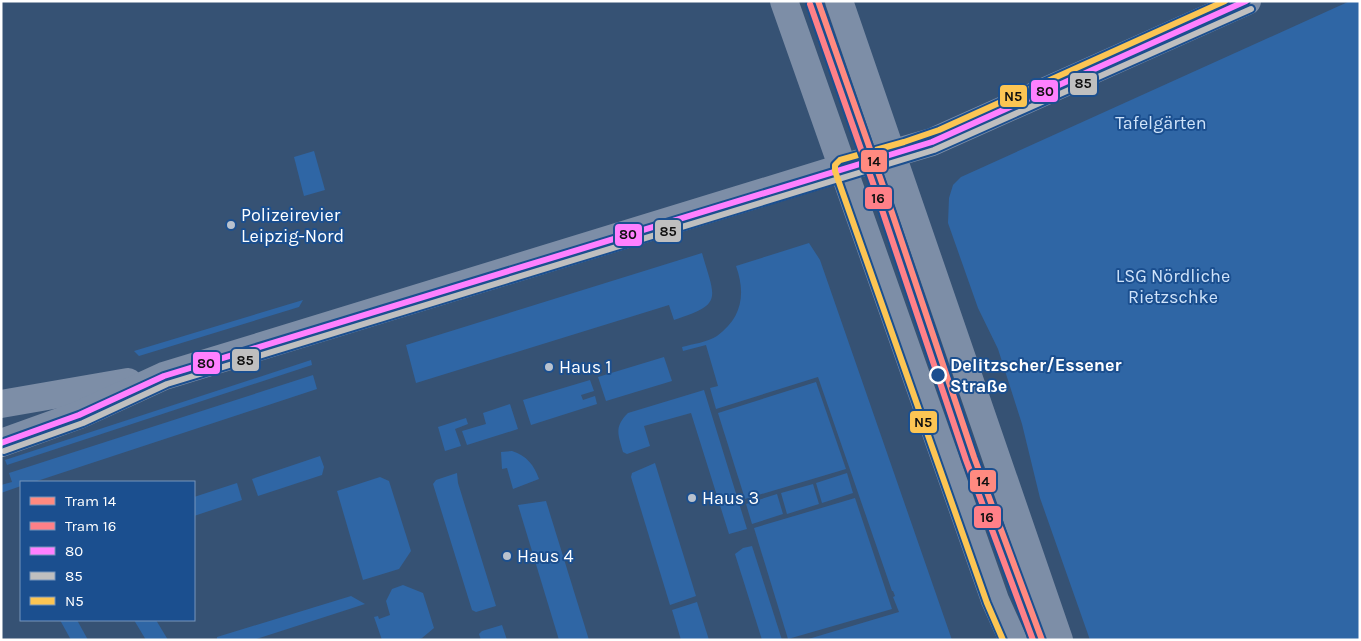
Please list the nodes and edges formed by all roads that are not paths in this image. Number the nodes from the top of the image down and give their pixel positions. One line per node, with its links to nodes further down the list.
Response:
1 (784, 1): 5 (main road)
2 (839, 1): 4 (main road)
3 (1247, 1): 4 (main road)
4 (892, 154): 5 (main road); 10 (main road)
5 (843, 168): 6 (main road); 9 (main road)
6 (164, 376): 7 (main road); 8 (main road)
7 (1, 404)
8 (1, 443)
9 (1013, 640)
10 (1059, 640)

